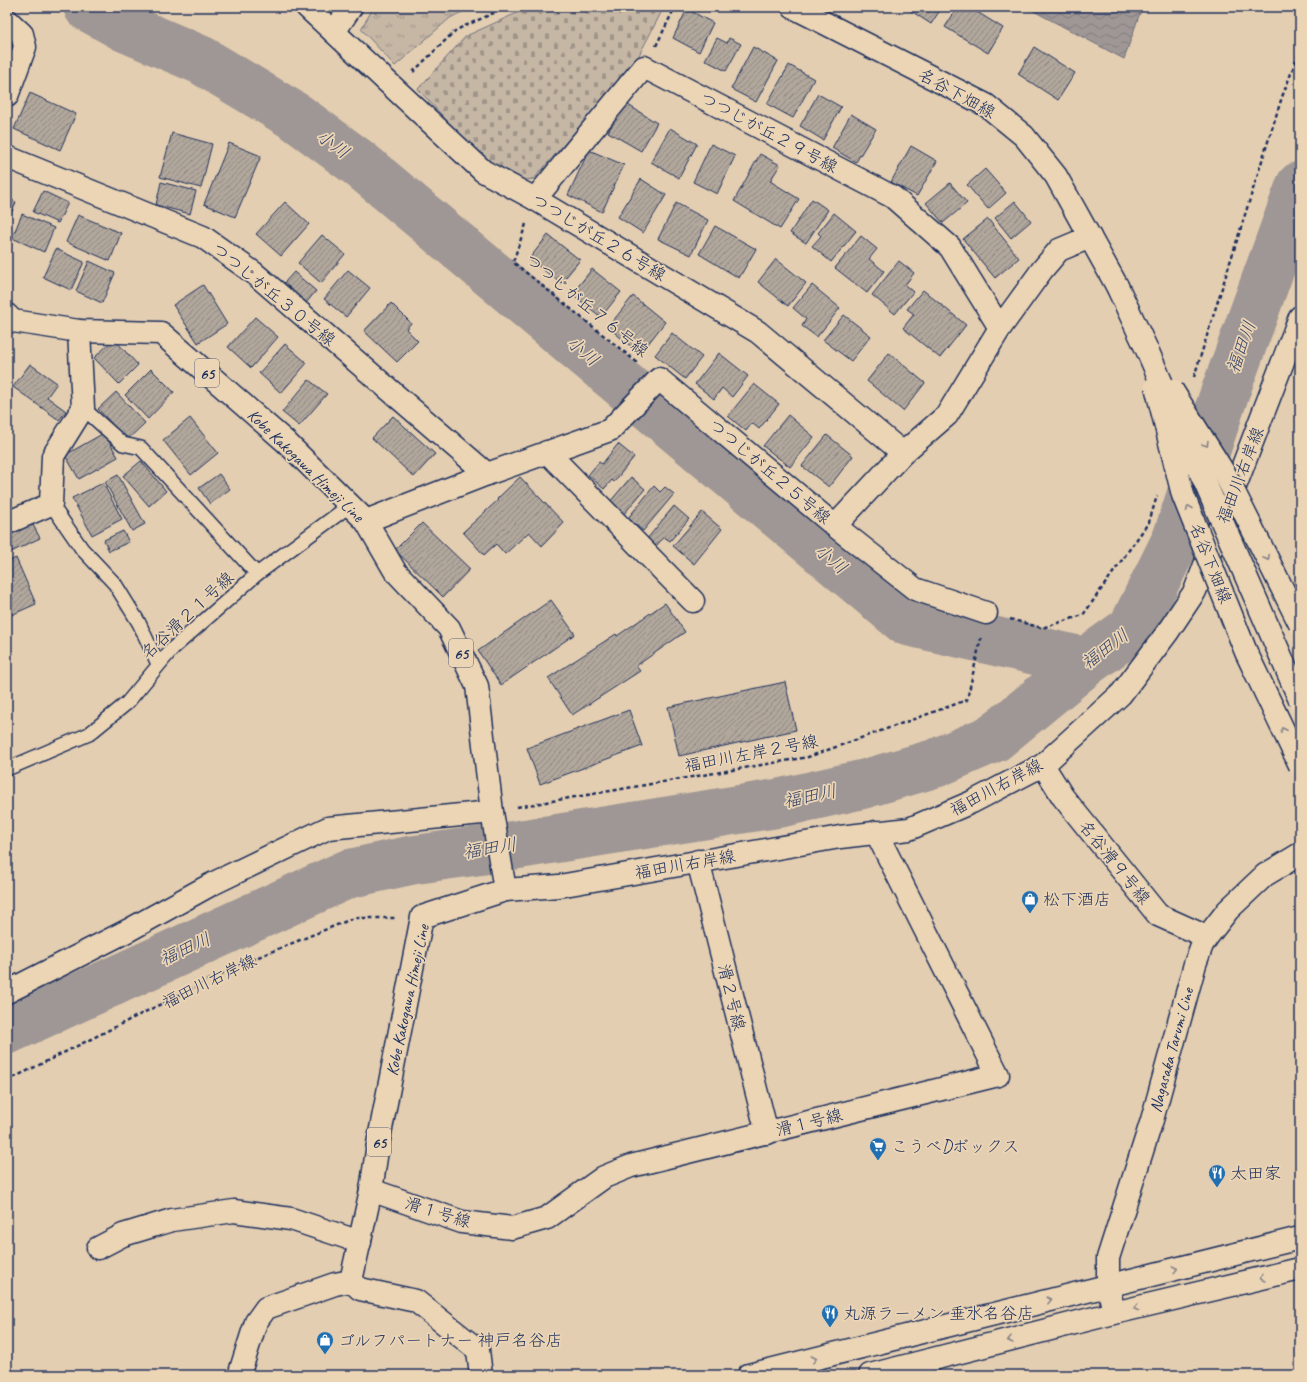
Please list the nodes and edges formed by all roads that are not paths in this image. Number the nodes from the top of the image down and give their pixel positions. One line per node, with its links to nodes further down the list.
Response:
1 (307, 7): 5 (street, つつじが丘２６号線)
2 (351, 7): 5 (street)
3 (793, 7): 9 (street, 名谷下畑線)
4 (7, 20): 6 (street)
5 (334, 32): 8 (street, つつじが丘２６号線)
6 (7, 96)
7 (7, 157): 18 (street, つつじが丘３０号線)
8 (535, 199): 12 (street, つつじが丘２９号線); 17 (street, つつじが丘２６号線)
9 (1090, 237): 12 (street, つつじが丘２５号線); 14 (street, 名谷下畑線, bridge)
10 (7, 315): 13 (street, Kobe Kakogawa Himeji Line / 65)
11 (1300, 317): 30 (street, 福田川右岸線)
12 (1000, 328): 17 (street, つつじが丘２５号線)
13 (79, 331): 15 (street); 20 (street, Kobe Kakogawa Himeji Line / 65)
14 (1148, 352): 27 (street, 名谷下畑線, one-way to 27, bridge); 29 (street, 名谷下畑線, bridge); 31 (street, 名谷下畑線, one-way to 14, bridge)
15 (83, 408): 19 (street); 24 (lane)
16 (547, 452): 18 (street); 23 (street, つつじが丘２５号線); 25 (street)
17 (903, 453): 23 (street, つつじが丘２５号線)
18 (487, 474): 21 (street)
19 (51, 504): 22 (street); 28 (lane)
20 (349, 506): 21 (street, Kobe Kakogawa Himeji Line / 65); 24 (lane, 名谷滑２１号線)
21 (366, 521): 33 (street, Kobe Kakogawa Himeji Line / 65)
22 (7, 523)
23 (836, 526): 26 (street)
24 (257, 574): 28 (lane, 名谷滑２１号線)
25 (693, 601)
26 (986, 612)
27 (1300, 624)
28 (158, 664): 32 (lane, 名谷滑２１号線)
29 (1300, 700)
30 (1043, 765): 34 (street, 福田川右岸線); 38 (street, 名谷滑９号線)
31 (1300, 766)
32 (7, 769)
33 (492, 812): 37 (street, Kobe Kakogawa Himeji Line / 65); 39 (street)
34 (876, 832): 36 (street, 福田川右岸線); 40 (street, 滑１号線)
35 (1300, 854): 38 (street, Nagasaka Tarumi Line)
36 (698, 861): 37 (street, 福田川右岸線); 40 (street, 滑２号線)
37 (505, 890): 41 (street, Kobe Kakogawa Himeji Line / 65)
38 (1207, 937): 47 (street, Nagasaka Tarumi Line)
39 (7, 992)
40 (767, 1133): 41 (street, 滑１号線)
41 (371, 1190): 43 (street, Kobe Kakogawa Himeji Line / 65)
42 (1300, 1238): 47 (street, one-way to 42)
43 (360, 1242): 44 (street); 46 (street, Kobe Kakogawa Himeji Line / 65)
44 (98, 1248)
45 (1300, 1269): 48 (street, one-way to 48)
46 (351, 1281): 49 (street); 50 (street)
47 (1108, 1285): 48 (street, Nagasaka Tarumi Line); 51 (street, one-way to 47)
48 (1114, 1313): 52 (street, one-way to 52)
49 (241, 1370)
50 (481, 1375)
51 (749, 1375)
52 (870, 1375)

